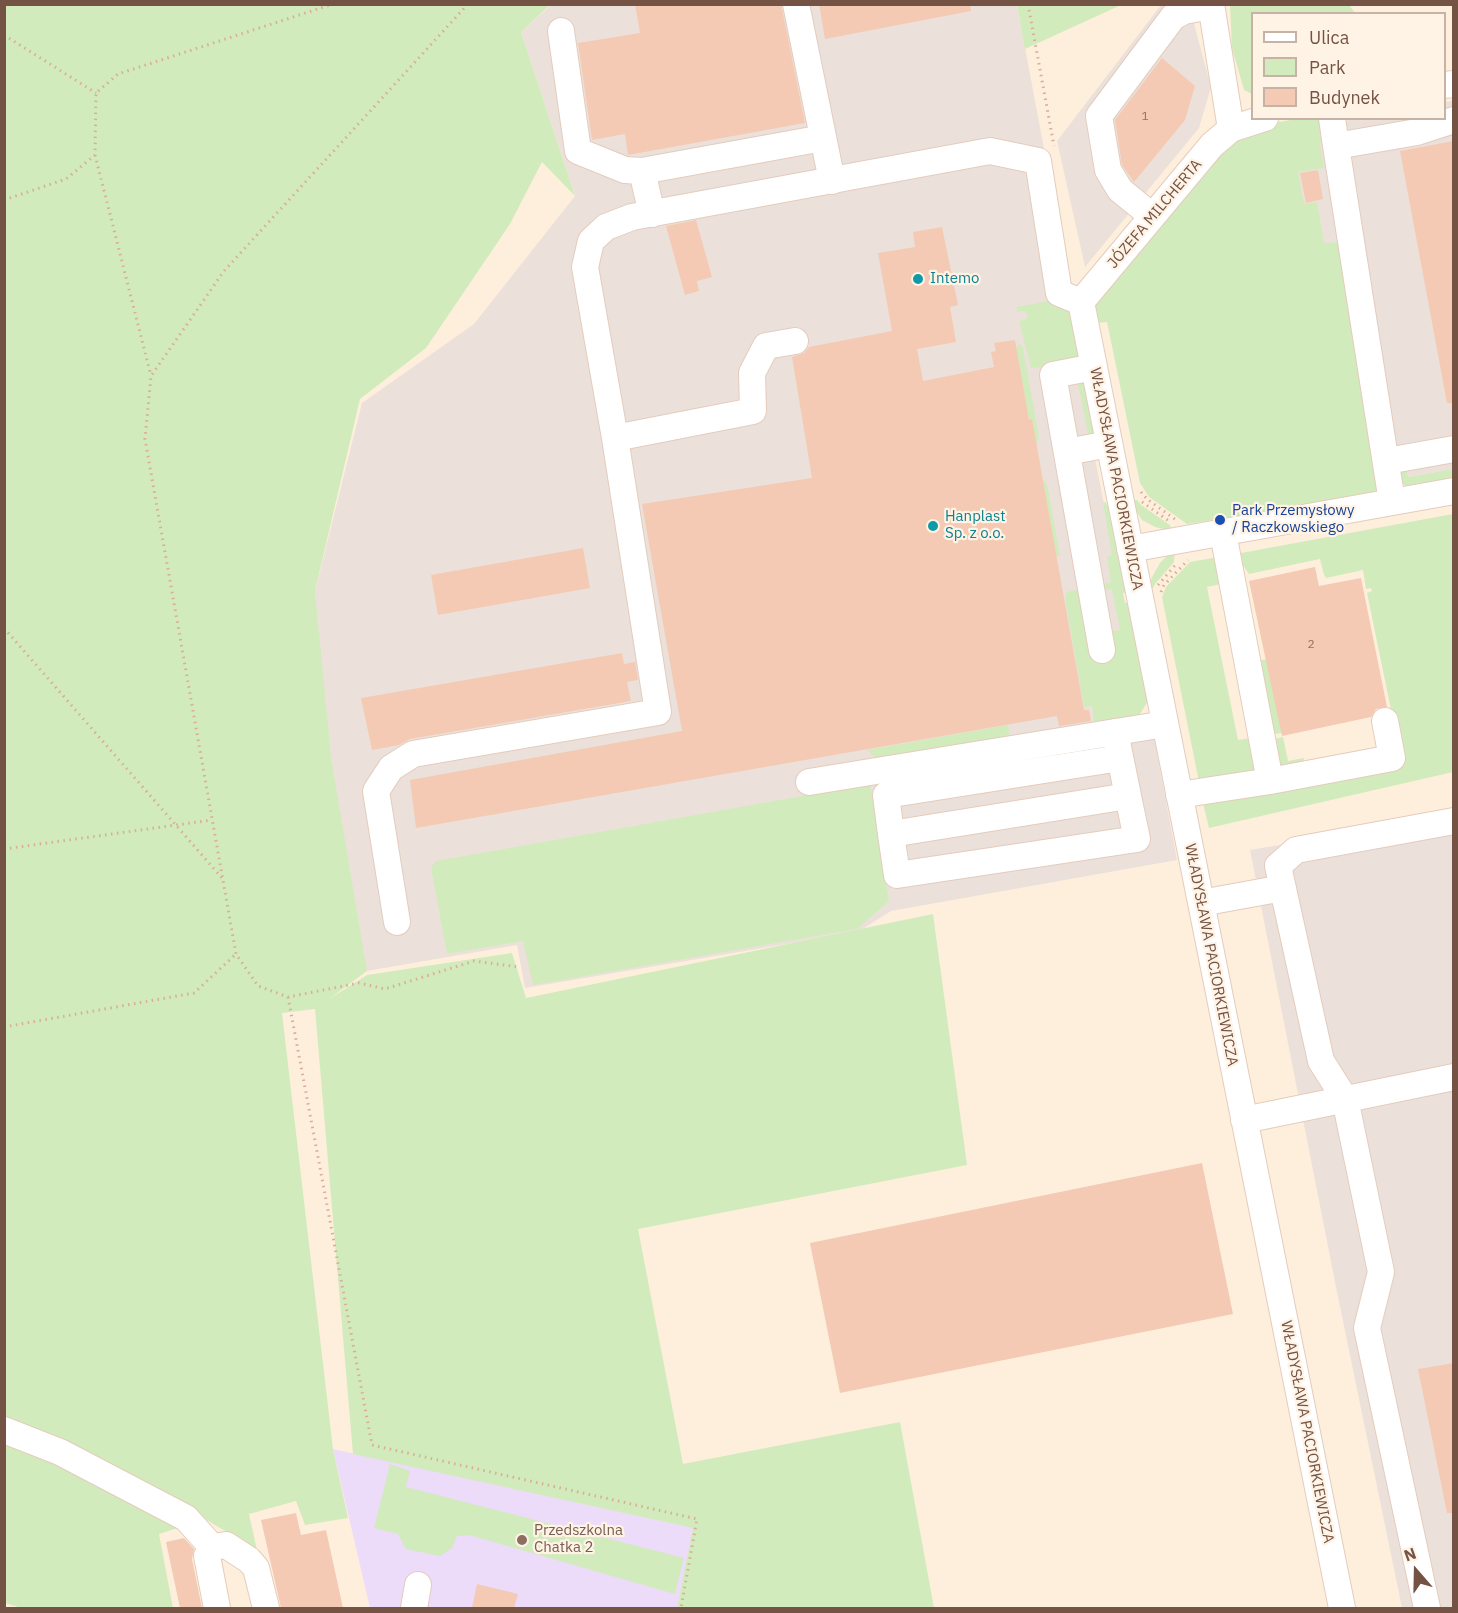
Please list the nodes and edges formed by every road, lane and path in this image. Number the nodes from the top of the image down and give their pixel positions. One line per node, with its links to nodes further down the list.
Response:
1 (333, 4): 7 (path)
2 (468, 4): 23 (path)
3 (796, 4): 12 (street)
4 (1211, 5): 11 (street); 19 (street)
5 (561, 31): 15 (street)
6 (4, 35): 7 (path)
7 (96, 93): 14 (path)
8 (1259, 120): 11 (street)
9 (1332, 120): 13 (street)
10 (1454, 120): 13 (street)
11 (1231, 129): 19 (street, JÓZEFA MILCHERTA)
12 (823, 138): 15 (street); 16 (street)
13 (1336, 146): 28 (street)
14 (94, 155): 17 (path); 23 (path)
15 (642, 171): 18 (street)
16 (832, 181): 18 (street); 20 (street)
17 (4, 200)
18 (652, 214): 24 (street)
19 (1152, 216): 20 (street, JÓZEFA MILCHERTA)
20 (1082, 302): 22 (street, WŁADYSŁAWA PACIORKIEWICZA)
21 (795, 341): 24 (street)
22 (1094, 368): 25 (street, WŁADYSŁAWA PACIORKIEWICZA); 27 (street)
23 (151, 376): 46 (path)
24 (615, 438): 54 (street)
25 (1109, 444): 27 (street); 34 (street, WŁADYSŁAWA PACIORKIEWICZA)
26 (1454, 449): 28 (street)
27 (1067, 452): 37 (street)
28 (1387, 461): 31 (street)
29 (1139, 488): 33 (path)
30 (1454, 491): 31 (street)
31 (1392, 502): 32 (street)
32 (1223, 533): 33 (street); 43 (street)
33 (1185, 540): 34 (street); 35 (path)
34 (1130, 549): 39 (street, WŁADYSŁAWA PACIORKIEWICZA)
35 (1160, 599)
36 (4, 628): 48 (path)
37 (1102, 650)
38 (1384, 721): 43 (street)
39 (1165, 724): 40 (street); 44 (street, WŁADYSŁAWA PACIORKIEWICZA)
40 (1115, 732): 41 (street); 42 (street)
41 (1120, 758): 45 (street); 49 (street)
42 (809, 782)
43 (1270, 782): 44 (street)
44 (1179, 795): 53 (street, WŁADYSŁAWA PACIORKIEWICZA)
45 (1128, 796): 49 (street); 49 (street)
46 (212, 820): 48 (path); 51 (path)
47 (1454, 821): 52 (street)
48 (175, 824): 50 (path); 51 (path)
49 (891, 834)
50 (4, 849)
51 (222, 879): 55 (path)
52 (1283, 888): 53 (street); 60 (street)
53 (1201, 903): 61 (street, WŁADYSŁAWA PACIORKIEWICZA)
54 (397, 922)
55 (236, 954): 57 (path); 58 (path)
56 (519, 967): 57 (path)
57 (288, 997): 66 (path)
58 (4, 1027)
59 (1454, 1077): 60 (street)
60 (1345, 1098): 61 (street); 68 (street)
61 (1244, 1120): 67 (street, WŁADYSŁAWA PACIORKIEWICZA)
62 (4, 1430): 63 (street)
63 (212, 1547): 64 (street); 65 (street)
64 (217, 1608)
65 (266, 1608)
66 (681, 1608)
67 (1342, 1608)
68 (1427, 1608)

